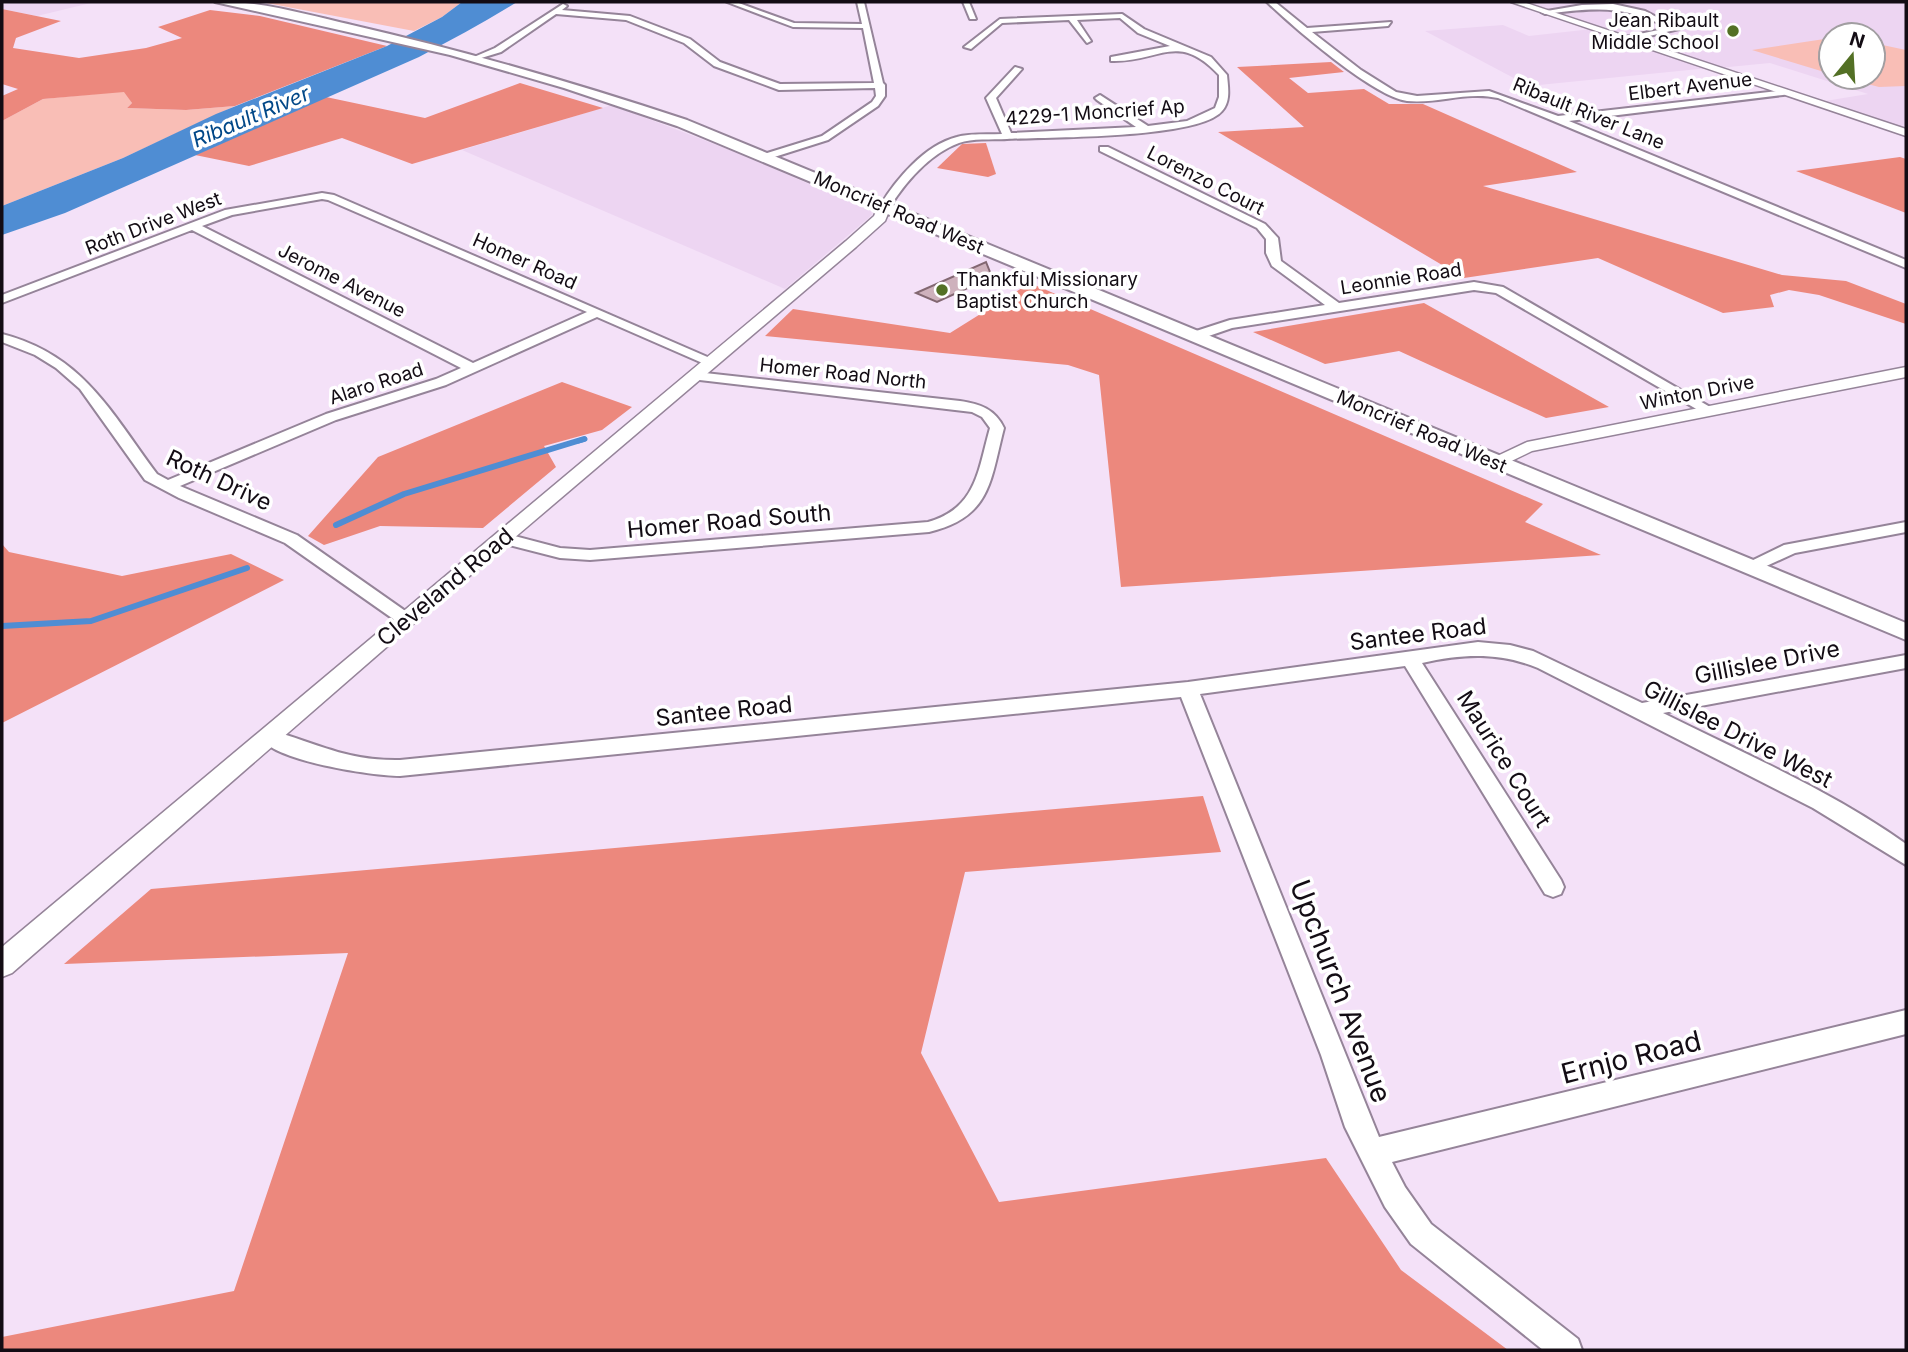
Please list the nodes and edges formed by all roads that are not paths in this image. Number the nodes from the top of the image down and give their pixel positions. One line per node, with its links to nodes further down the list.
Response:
1 (220, 2): 19 (main road, Moncrief Road West)
2 (570, 2): 8 (street)
3 (730, 2): 13 (street)
4 (861, 2): 13 (street)
5 (966, 2): 10 (street)
6 (1271, 2): 14 (street, Ribault River Lane)
7 (1516, 2): 9 (street)
8 (554, 12): 19 (street); 22 (street)
9 (1545, 12): 15 (street); 15 (street)
10 (973, 17)
11 (1071, 17): 16 (street); 17 (street); 18 (street, 4229-1 Moncrief Ap)
12 (1388, 24): 14 (street)
13 (867, 26): 22 (street)
14 (1306, 30): 25 (street, Ribault River Lane)
15 (1628, 39): 23 (street)
16 (1087, 41)
17 (968, 47)
18 (1178, 47): 20 (street); 26 (street, 4229-1 Moncrief Ap)
19 (478, 57): 30 (main road, Moncrief Road West)
20 (1114, 59)
21 (1018, 69): 28 (street)
22 (881, 85): 30 (street)
23 (1783, 92): 25 (street, Elbert Avenue); 27 (street)
24 (1100, 98): 26 (street)
25 (1558, 119): 34 (street, Ribault River Lane)
26 (1147, 130): 28 (street, 4229-1 Moncrief Ap)
27 (1906, 133)
28 (1007, 135): 32 (street, 4229-1 Moncrief Ap)
29 (1104, 149): 36 (street, Lorenzo Court)
30 (768, 156): 32 (main road, Moncrief Road West)
31 (322, 196): 33 (street, Roth Drive West); 37 (street, Homer Road)
32 (885, 206): 38 (main road, Moncrief Road West); 40 (street, Cleveland Road)
33 (193, 226): 35 (street, Roth Drive West); 41 (street, Jerome Avenue)
34 (1906, 264)
35 (2, 299)
36 (1337, 308): 38 (street, Leonnie Road); 44 (street, Leonnie Road)
37 (596, 313): 40 (street, Homer Road); 41 (street, Alaro Road)
38 (1195, 336): 45 (main road, Moncrief Road West)
39 (2, 338): 46 (street, Roth Drive)
40 (712, 362): 43 (street, Cleveland Road)
41 (472, 368): 46 (street, Alaro Road)
42 (1906, 372): 44 (street, Winton Drive)
43 (696, 376): 47 (street, Homer Road North); 49 (street, Cleveland Road)
44 (1710, 411): 45 (street, Winton Drive)
45 (1499, 462): 50 (main road, Moncrief Road West)
46 (167, 486): 51 (street, Roth Drive)
47 (958, 518): 49 (street, Homer Road South)
48 (1906, 527): 50 (street)
49 (503, 538): 51 (street, Cleveland Road)
50 (1751, 568): 52 (main road, Moncrief Road West)
51 (405, 619): 58 (street, Cleveland Road)
52 (1906, 632)
53 (1410, 659): 55 (street, Santee Road); 56 (street, Santee Road); 60 (street, Maurice Court)
54 (1906, 661): 57 (street, Gillislee Drive)
55 (1545, 663): 57 (street, Gillislee Drive West)
56 (1188, 689): 58 (street, Santee Road); 63 (street, Upchurch Avenue)
57 (1638, 711): 59 (street, Gillislee Drive West)
58 (270, 737): 61 (street, Cleveland Road)
59 (1906, 856)
60 (1553, 887)
61 (2, 964)
62 (1906, 1022): 63 (street, Ernjo Road)
63 (1371, 1153): 64 (street, Upchurch Avenue)
64 (1567, 1350)

